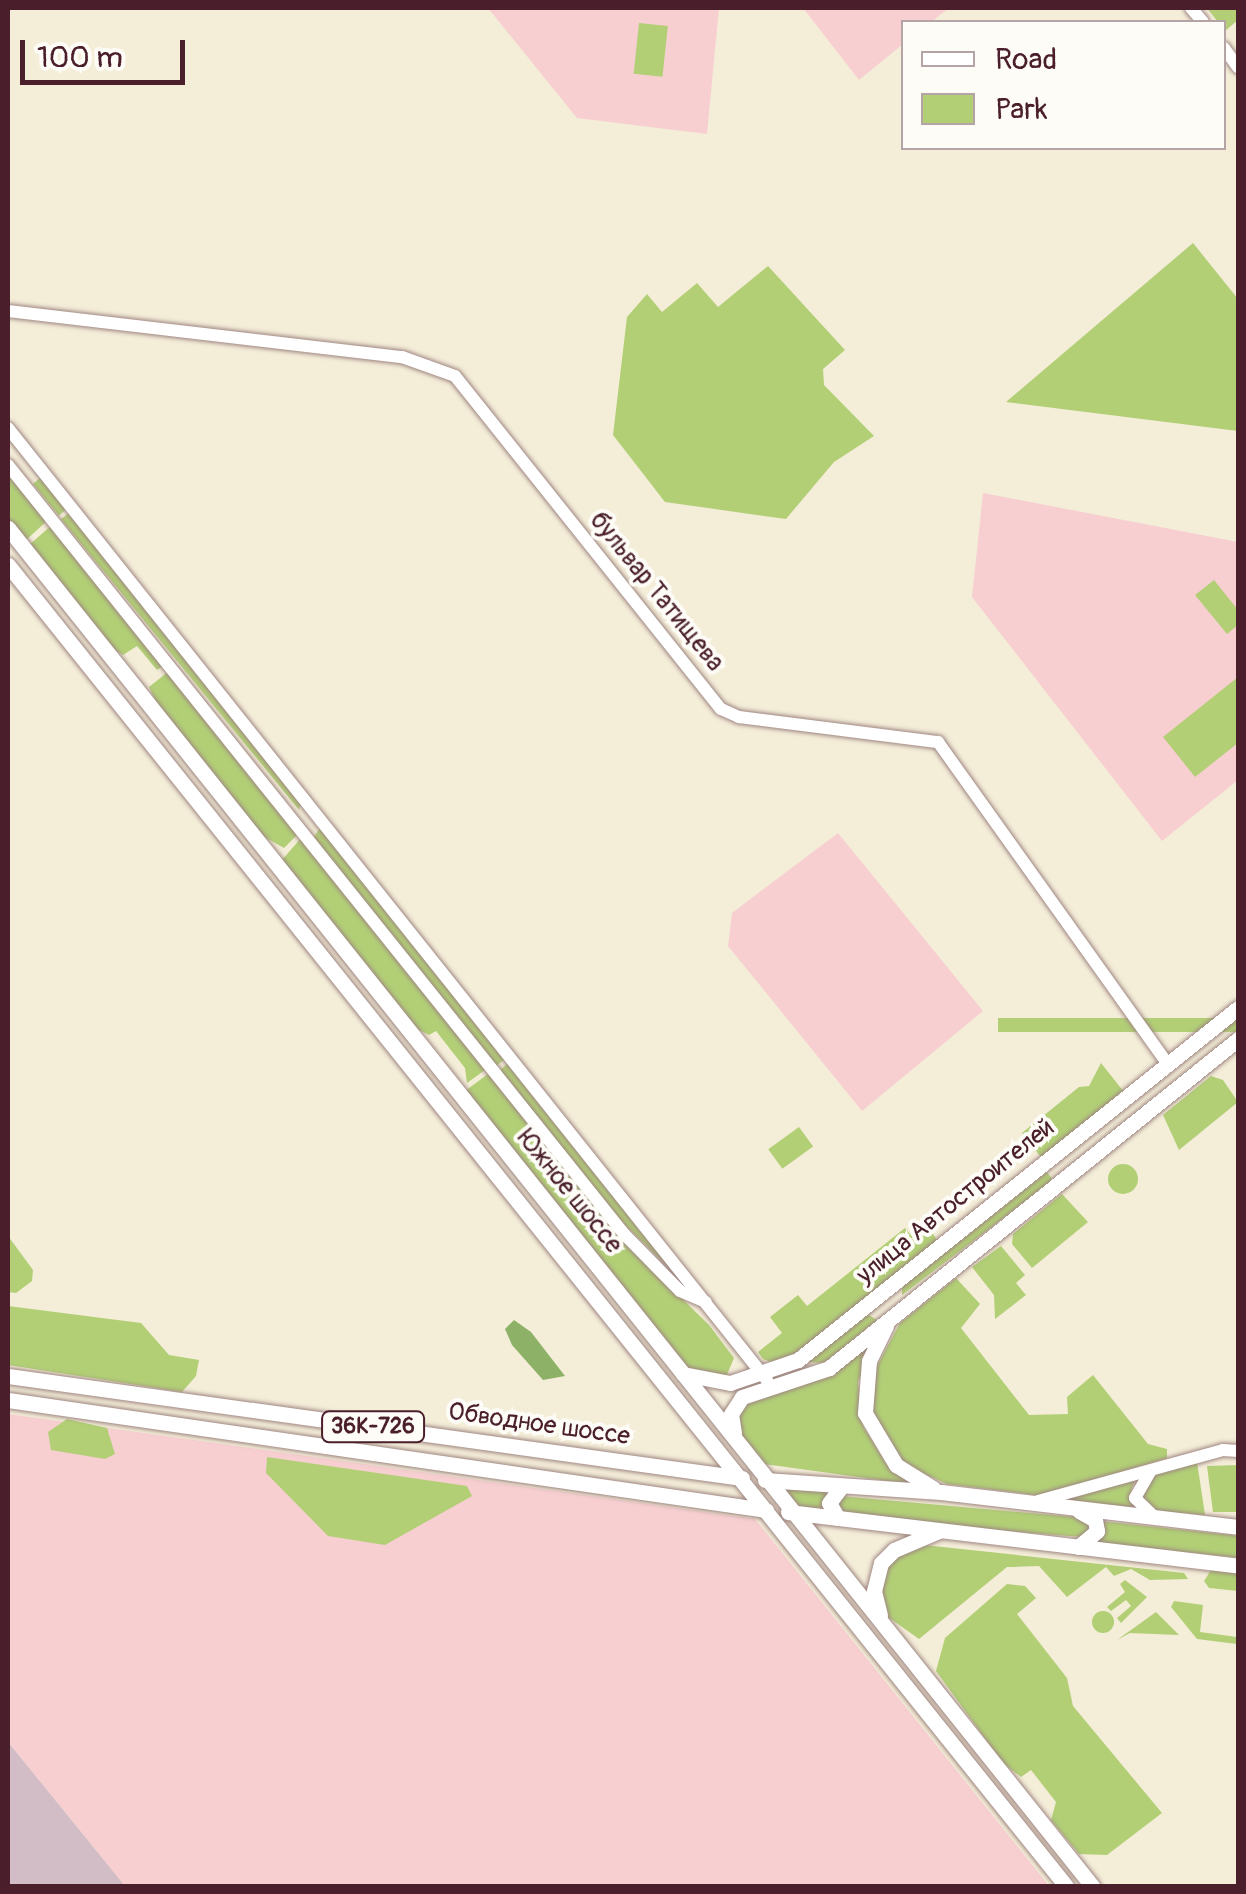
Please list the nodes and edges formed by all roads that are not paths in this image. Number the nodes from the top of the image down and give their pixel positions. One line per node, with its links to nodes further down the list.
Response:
1 (8, 311): 8 (street, бульвар Татищева)
2 (8, 428): 10 (street)
3 (8, 464): 10 (street)
4 (8, 528): 12 (main road, Южное шоссе)
5 (8, 565): 19 (main road, Южное шоссе)
6 (1238, 1008): 8 (main road, улица Автостроителей)
7 (1238, 1039): 11 (main road, улица Автостроителей)
8 (1168, 1064): 9 (main road, улица Автостроителей)
9 (888, 1288): 11 (main road); 14 (main road, улица Автостроителей)
10 (708, 1303): 14 (street)
11 (898, 1310): 14 (main road, улица Автостроителей); 22 (main road, улица Автостроителей)
12 (683, 1374): 14 (main road, улица Автостроителей); 16 (main road, Южное шоссе)
13 (8, 1376): 19 (main road, Обводное шоссе / 36К-726)
14 (766, 1380): 16 (main road, улица Автостроителей)
15 (8, 1400): 25 (main road, Обводное шоссе / 36К-726)
16 (737, 1441): 20 (main road, Южное шоссе)
17 (1238, 1451): 18 (street)
18 (1156, 1468): 23 (street); 28 (street)
19 (739, 1478): 20 (main road, Обводное шоссе / 36К-726); 25 (main road, Южное шоссе)
20 (768, 1480): 21 (main road, Обводное шоссе); 26 (main road, Южное шоссе)
21 (842, 1486): 22 (main road, Обводное шоссе); 27 (main road)
22 (941, 1492): 23 (main road, Обводное шоссе)
23 (1032, 1503): 24 (main road, Обводное шоссе)
24 (1071, 1508): 28 (main road, Обводное шоссе); 31 (main road)
25 (764, 1510): 26 (main road, Обводное шоссе); 34 (main road, Южное шоссе)
26 (794, 1513): 27 (main road, Обводное шоссе); 33 (main road, Южное шоссе)
27 (838, 1518): 30 (main road, Обводное шоссе)
28 (1155, 1518): 29 (main road, Обводное шоссе)
29 (1238, 1527)
30 (941, 1530): 31 (main road, Обводное шоссе); 33 (main road)
31 (1078, 1547): 32 (main road, Обводное шоссе)
32 (1238, 1566)
33 (883, 1624): 35 (main road, Южное шоссе)
34 (1066, 1886)
35 (1092, 1886)

